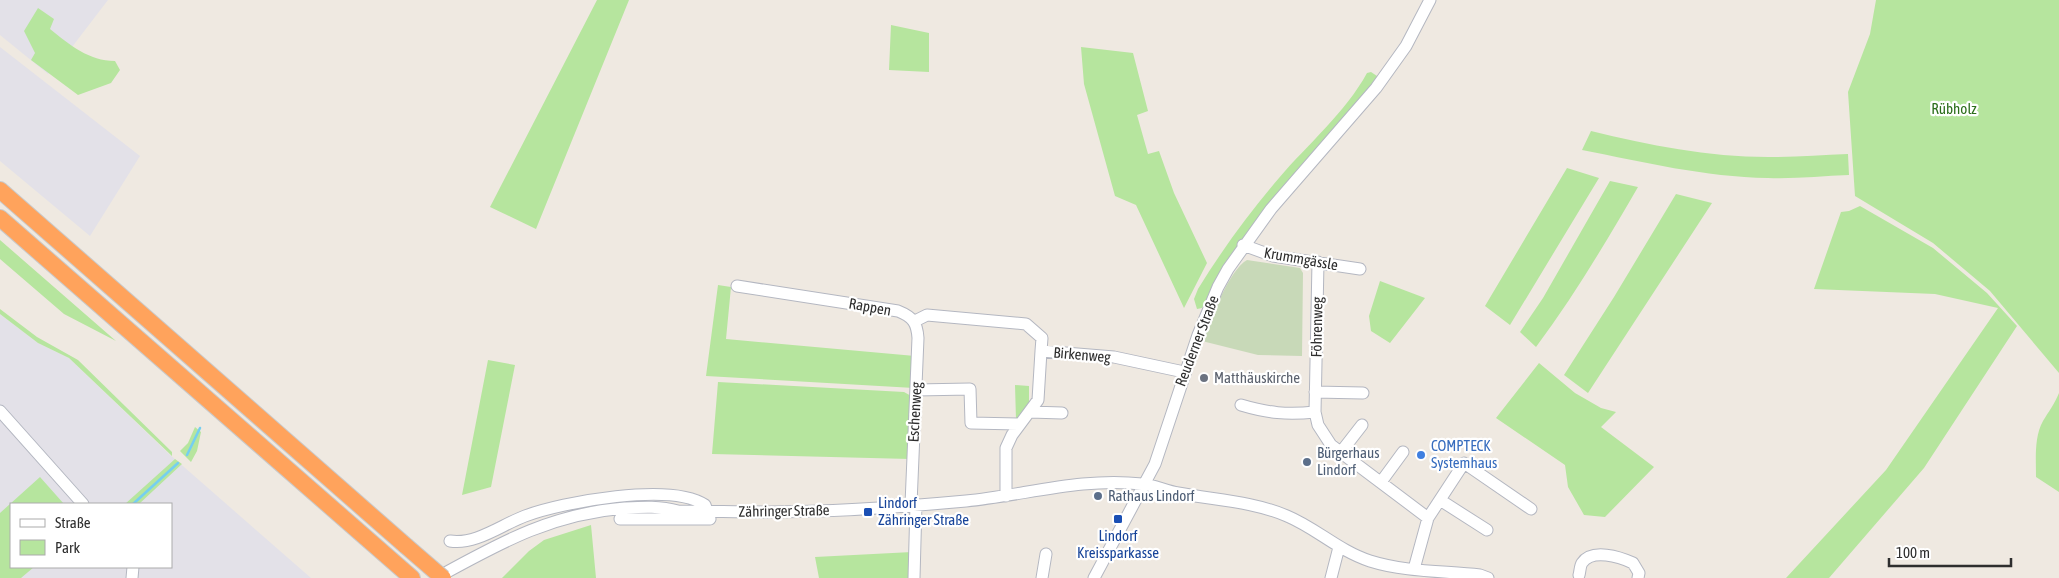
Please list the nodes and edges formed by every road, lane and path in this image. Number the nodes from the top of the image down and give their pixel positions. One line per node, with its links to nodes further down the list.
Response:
1 (1430, 0): 4 (street, Reuderner Straße)
2 (0, 190): 41 (highway, bridge)
3 (0, 218): 39 (highway)
4 (1243, 245): 5 (street, Krummgässle); 10 (street, Reuderner Straße)
5 (1318, 262): 6 (street, Krummgässle); 12 (street, Föhrenweg)
6 (1360, 269)
7 (737, 286): 8 (street, Rappen)
8 (914, 321): 9 (street); 11 (street, Eschenweg)
9 (1041, 351): 10 (street, Birkenweg); 16 (street, Birkenweg)
10 (1184, 372): 24 (street, Reuderner Straße)
11 (916, 390): 19 (street); 28 (street, Eschenweg)
12 (1315, 392): 13 (street); 17 (street, Föhrenweg)
13 (1363, 393)
14 (1242, 405): 17 (street)
15 (0, 411): 27 (street)
16 (1030, 412): 18 (street); 19 (street, Birkenweg)
17 (1315, 412): 21 (street, Föhrenweg)
18 (1062, 413)
19 (1020, 424): 25 (street, Birkenweg)
20 (1362, 425): 21 (street)
21 (1341, 452): 23 (street, Föhrenweg)
22 (1403, 452): 23 (street)
23 (1381, 482): 31 (street, Föhrenweg)
24 (1145, 484): 25 (street, Zähringer Straße); 35 (street, Zähringer Straße); 44 (street, Reuderner Straße)
25 (1006, 496): 28 (street, Zähringer Straße)
26 (1440, 500): 29 (street); 31 (street); 33 (street)
27 (82, 503)
28 (913, 504): 30 (street, Zähringer Straße); 42 (street, Eschenweg)
29 (1531, 509)
30 (709, 511): 32 (street); 34 (street); 40 (street, Zähringer Straße)
31 (1428, 518): 37 (street)
32 (620, 519)
33 (1487, 530)
34 (450, 541)
35 (1339, 547): 37 (street, Zähringer Straße); 45 (street)
36 (1046, 554): 43 (street)
37 (1414, 569): 46 (street, Zähringer Straße)
38 (1579, 575): 47 (street)
39 (412, 578)
40 (436, 578)
41 (443, 578)
42 (914, 578)
43 (1042, 578)
44 (1094, 578)
45 (1331, 578)
46 (1488, 578)
47 (1638, 578)

